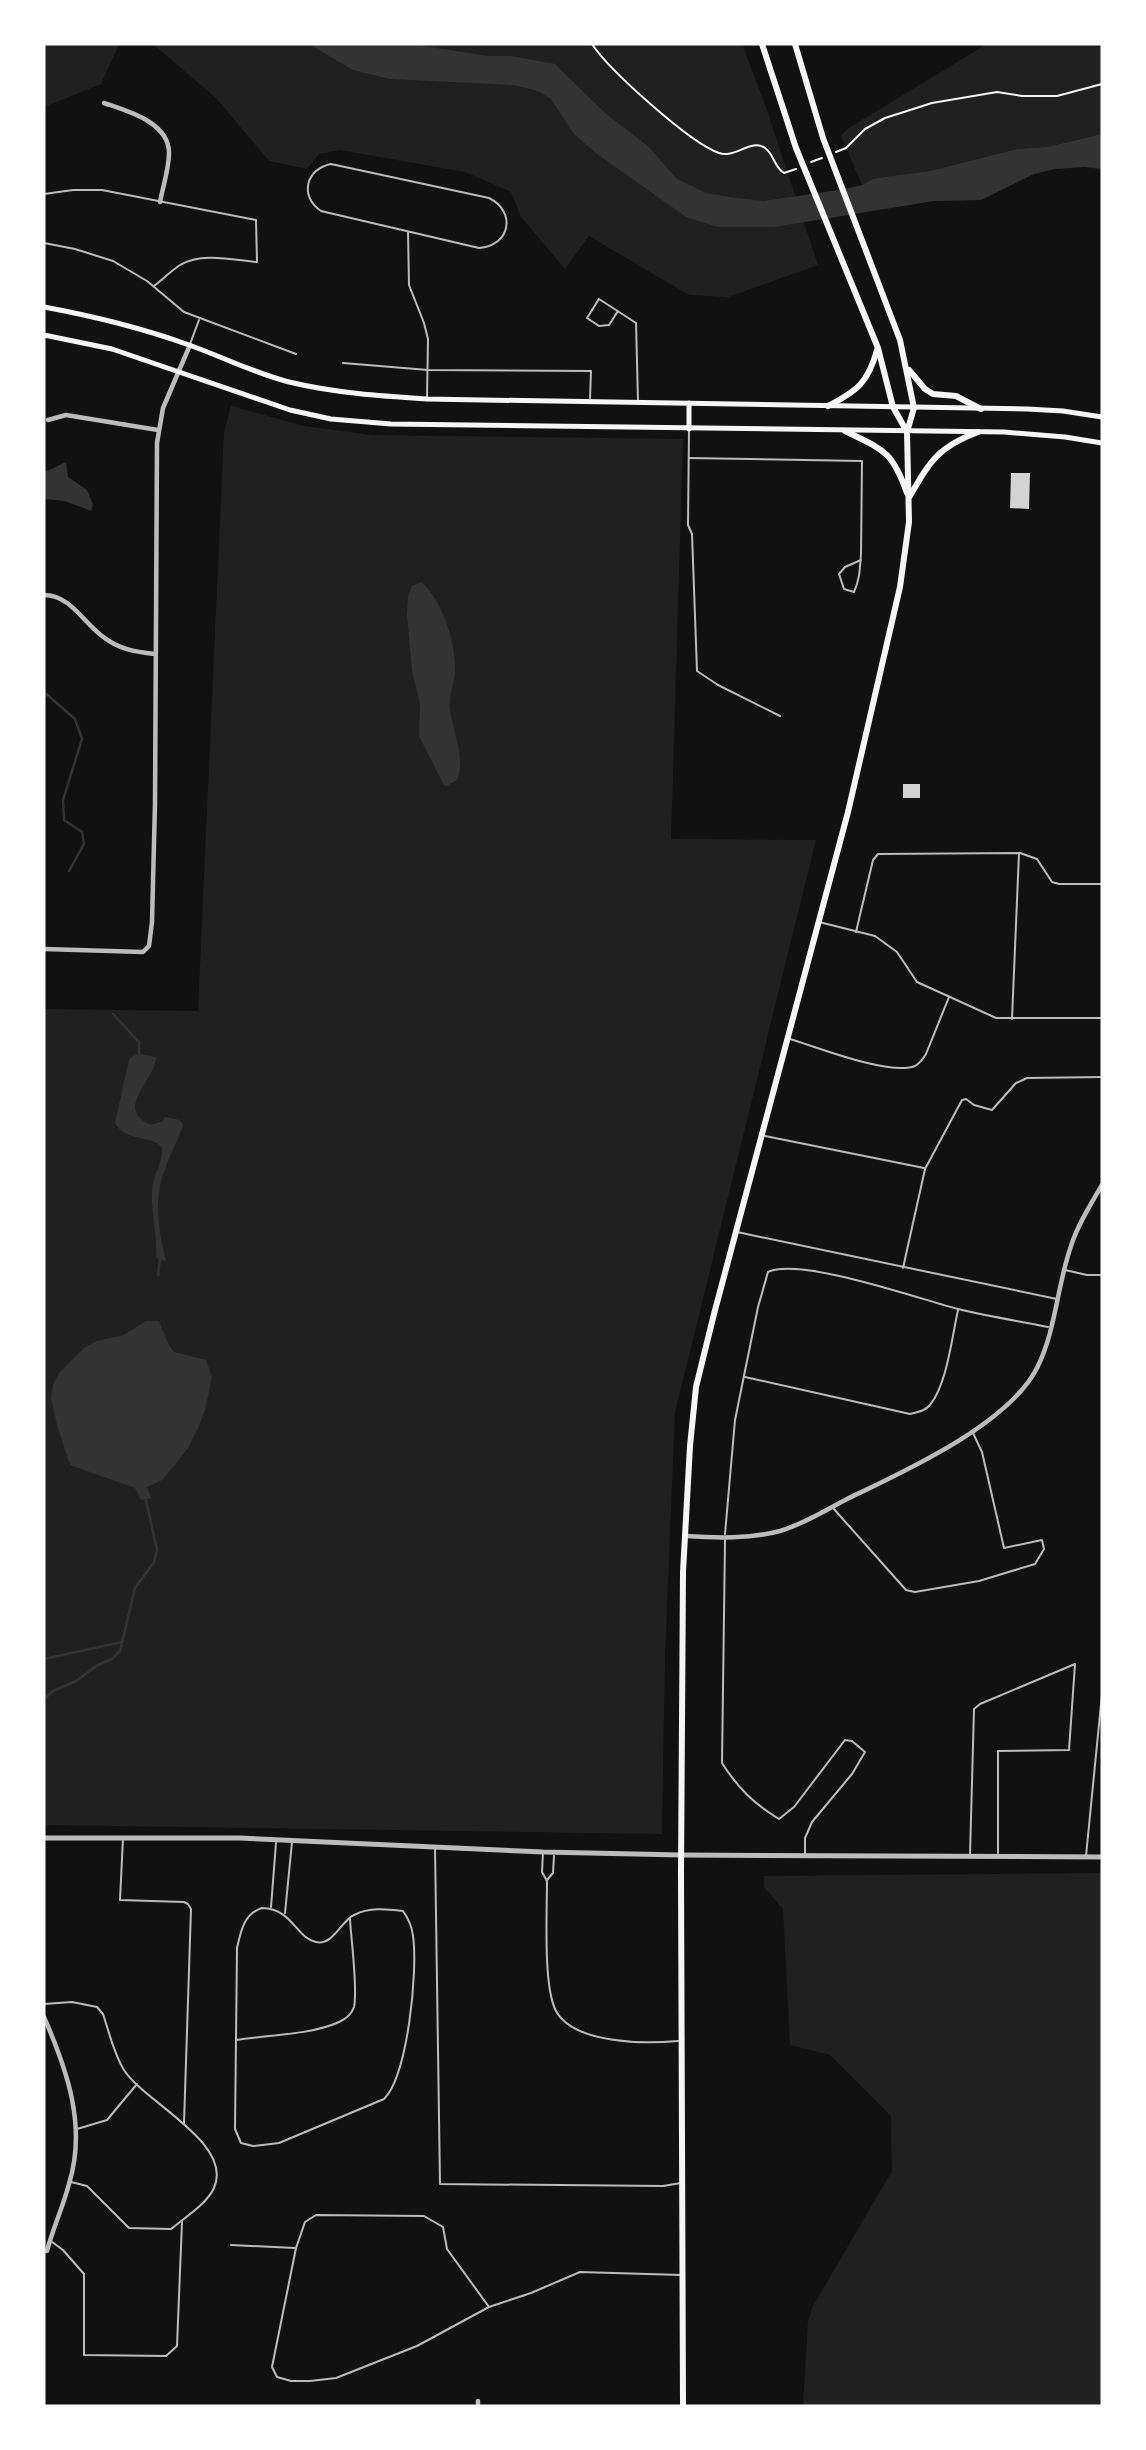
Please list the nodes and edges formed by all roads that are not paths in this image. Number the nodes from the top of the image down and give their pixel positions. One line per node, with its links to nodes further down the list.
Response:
1 (762, 44): 14 (main road)
2 (795, 44): 17 (main road)
3 (104, 103): 5 (street)
4 (44, 194): 5 (lane)
5 (160, 202): 8 (lane)
6 (408, 231): 6 (lane); 18 (lane)
7 (44, 243): 8 (lane)
8 (154, 286): 11 (lane)
9 (44, 307): 13 (main road)
10 (618, 311): 10 (lane); 22 (lane)
11 (199, 319): 13 (lane); 15 (lane)
12 (44, 335): 19 (main road)
13 (190, 345): 19 (street); 20 (main road)
14 (877, 348): 24 (main road); 25 (main road)
15 (296, 354)
16 (343, 363): 18 (lane)
17 (906, 364): 26 (main road); 27 (main road)
18 (428, 370): 20 (lane); 21 (lane)
19 (178, 371): 30 (main road); 31 (street)
20 (427, 399): 21 (main road)
21 (590, 401): 22 (main road)
22 (638, 402): 23 (main road)
23 (689, 403): 24 (main road); 30 (main road)
24 (828, 406): 25 (main road)
25 (893, 407): 26 (main road); 33 (main road)
26 (914, 408): 27 (main road); 33 (main road)
27 (981, 409): 28 (main road)
28 (1102, 418)
29 (48, 420): 31 (street)
30 (689, 429): 32 (main road); 36 (lane)
31 (158, 430): 40 (street)
32 (845, 431): 33 (main road); 37 (main road)
33 (907, 432): 34 (main road); 37 (main road)
34 (978, 432): 35 (main road); 37 (main road)
35 (1102, 443)
36 (689, 458): 38 (lane); 41 (lane)
37 (909, 498): 44 (main road)
38 (861, 560): 38 (lane)
39 (44, 596): 40 (street)
40 (155, 654): 46 (street)
41 (780, 716)
42 (1019, 853): 43 (lane); 45 (lane); 49 (lane)
43 (1102, 884)
44 (818, 922): 45 (lane); 50 (main road)
45 (856, 932): 47 (lane)
46 (44, 949)
47 (950, 995): 49 (lane); 50 (lane)
48 (1102, 1018): 49 (lane)
49 (1012, 1019)
50 (789, 1039): 52 (main road)
51 (1102, 1077): 53 (lane)
52 (761, 1135): 53 (lane); 55 (main road)
53 (925, 1169): 56 (lane)
54 (1102, 1185): 57 (street)
55 (736, 1231): 56 (lane); 65 (main road)
56 (903, 1268): 59 (lane)
57 (1064, 1269): 58 (lane); 59 (street)
58 (1102, 1275)
59 (1059, 1300): 61 (street)
60 (958, 1309): 61 (lane); 62 (lane); 62 (lane)
61 (1052, 1327): 63 (street)
62 (744, 1377): 66 (lane)
63 (972, 1431): 64 (street); 64 (lane)
64 (832, 1507): 66 (street)
65 (684, 1536): 66 (street); 75 (main road)
66 (725, 1538): 76 (lane)
67 (1102, 1694): 79 (lane)
68 (44, 1838): 69 (street)
69 (123, 1838): 70 (street); 90 (lane)
70 (276, 1840): 71 (street); 82 (lane)
71 (292, 1841): 72 (street); 83 (lane)
72 (435, 1846): 73 (street); 93 (lane)
73 (543, 1852): 74 (street); 81 (lane)
74 (554, 1852): 75 (street); 81 (lane)
75 (681, 1855): 76 (street); 88 (main road)
76 (805, 1856): 77 (street)
77 (970, 1856): 78 (street); 78 (lane)
78 (998, 1857): 79 (street)
79 (1086, 1857): 80 (street)
80 (1102, 1857)
81 (547, 1881): 88 (lane)
82 (271, 1908): 83 (lane); 87 (lane)
83 (285, 1914): 84 (lane)
84 (350, 1917): 87 (lane); 87 (lane)
85 (44, 2004): 89 (lane)
86 (44, 2017): 91 (street)
87 (236, 2040)
88 (682, 2041): 93 (main road)
89 (137, 2083): 90 (lane); 91 (lane)
90 (184, 2124): 94 (lane)
91 (77, 2129): 92 (street)
92 (70, 2182): 94 (lane); 95 (street)
93 (682, 2183): 99 (main road)
94 (182, 2221): 95 (lane)
95 (50, 2241): 98 (street)
96 (231, 2245): 97 (lane)
97 (296, 2248): 100 (lane); 100 (lane)
98 (47, 2251)
99 (684, 2275): 100 (lane); 101 (main road)
100 (489, 2307)
101 (683, 2406)

